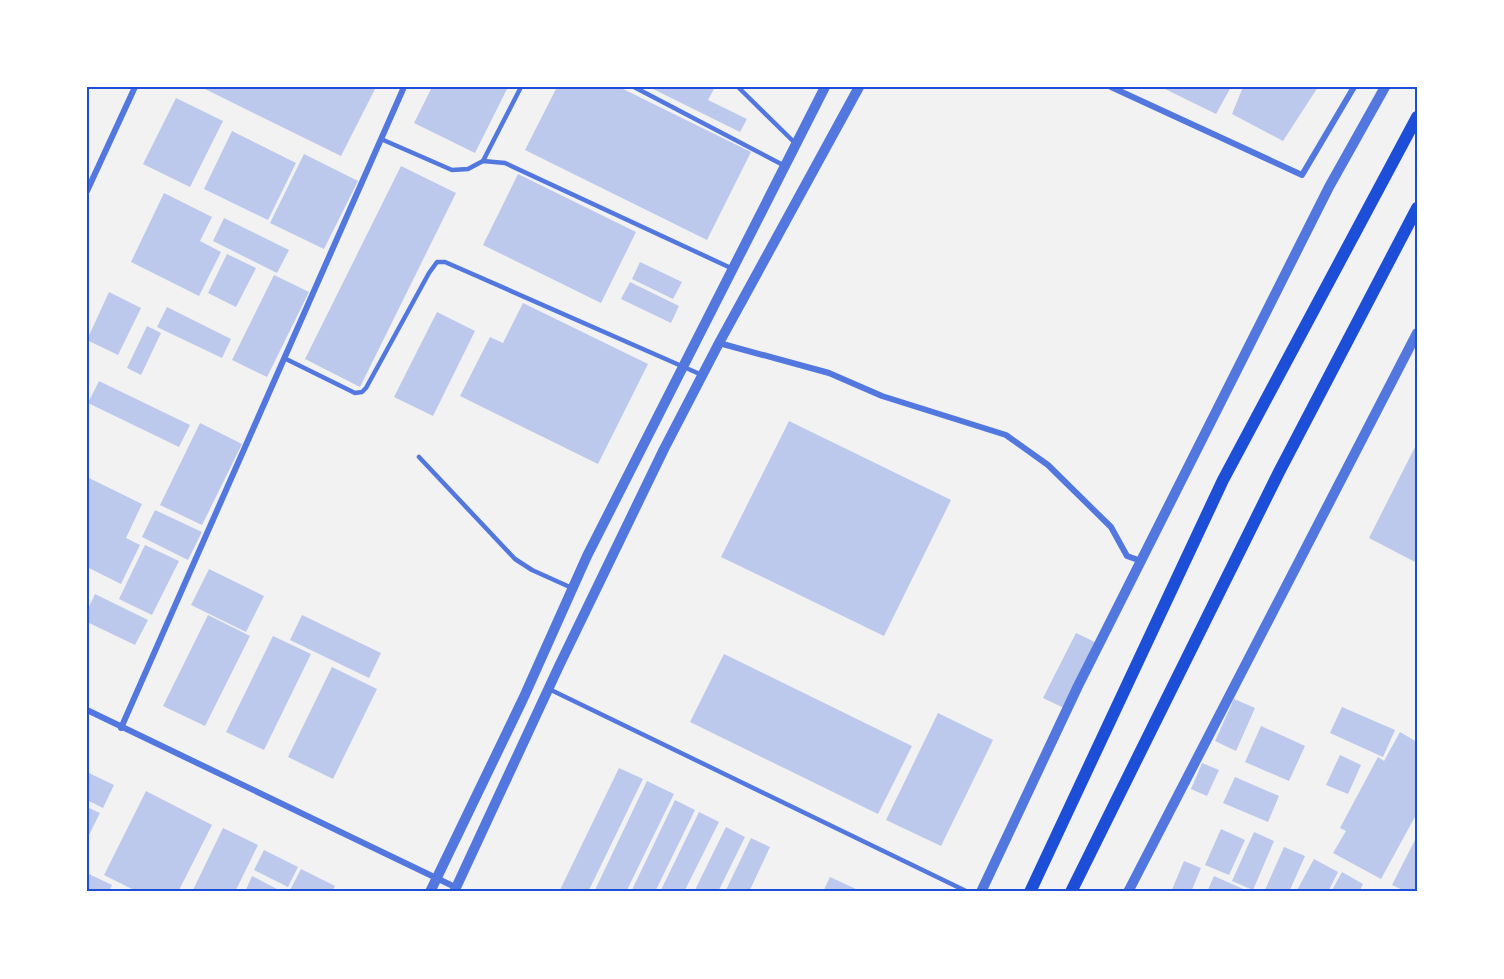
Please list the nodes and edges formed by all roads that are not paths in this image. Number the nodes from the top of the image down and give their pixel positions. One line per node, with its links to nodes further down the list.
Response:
1 (135, 87): 16 (street)
2 (404, 87): 12 (street)
3 (521, 87): 14 (lane)
4 (634, 87): 15 (lane)
5 (738, 87): 13 (lane)
6 (825, 87): 13 (street)
7 (860, 87): 20 (street)
8 (1111, 87): 9 (street)
9 (1354, 87)
10 (1385, 87): 25 (street)
11 (1417, 117): 35 (main road)
12 (381, 139): 14 (lane); 21 (street)
13 (796, 144): 15 (street)
14 (483, 161): 18 (lane)
15 (785, 166): 18 (street)
16 (87, 191)
17 (1417, 208): 36 (main road)
18 (733, 269): 22 (street)
19 (1417, 333): 37 (street)
20 (719, 343): 23 (street); 25 (street)
21 (284, 358): 22 (lane); 29 (street)
22 (683, 367): 23 (lane); 26 (street)
23 (702, 375): 27 (street)
24 (419, 457): 26 (lane)
25 (1141, 561): 34 (street)
26 (572, 588): 30 (street)
27 (548, 689): 31 (street); 33 (lane)
28 (87, 710): 29 (street)
29 (121, 728): 30 (street)
30 (437, 879): 31 (street); 32 (street)
31 (454, 889)
32 (430, 892)
33 (968, 892)
34 (981, 892)
35 (1030, 892)
36 (1071, 892)
37 (1128, 892)

